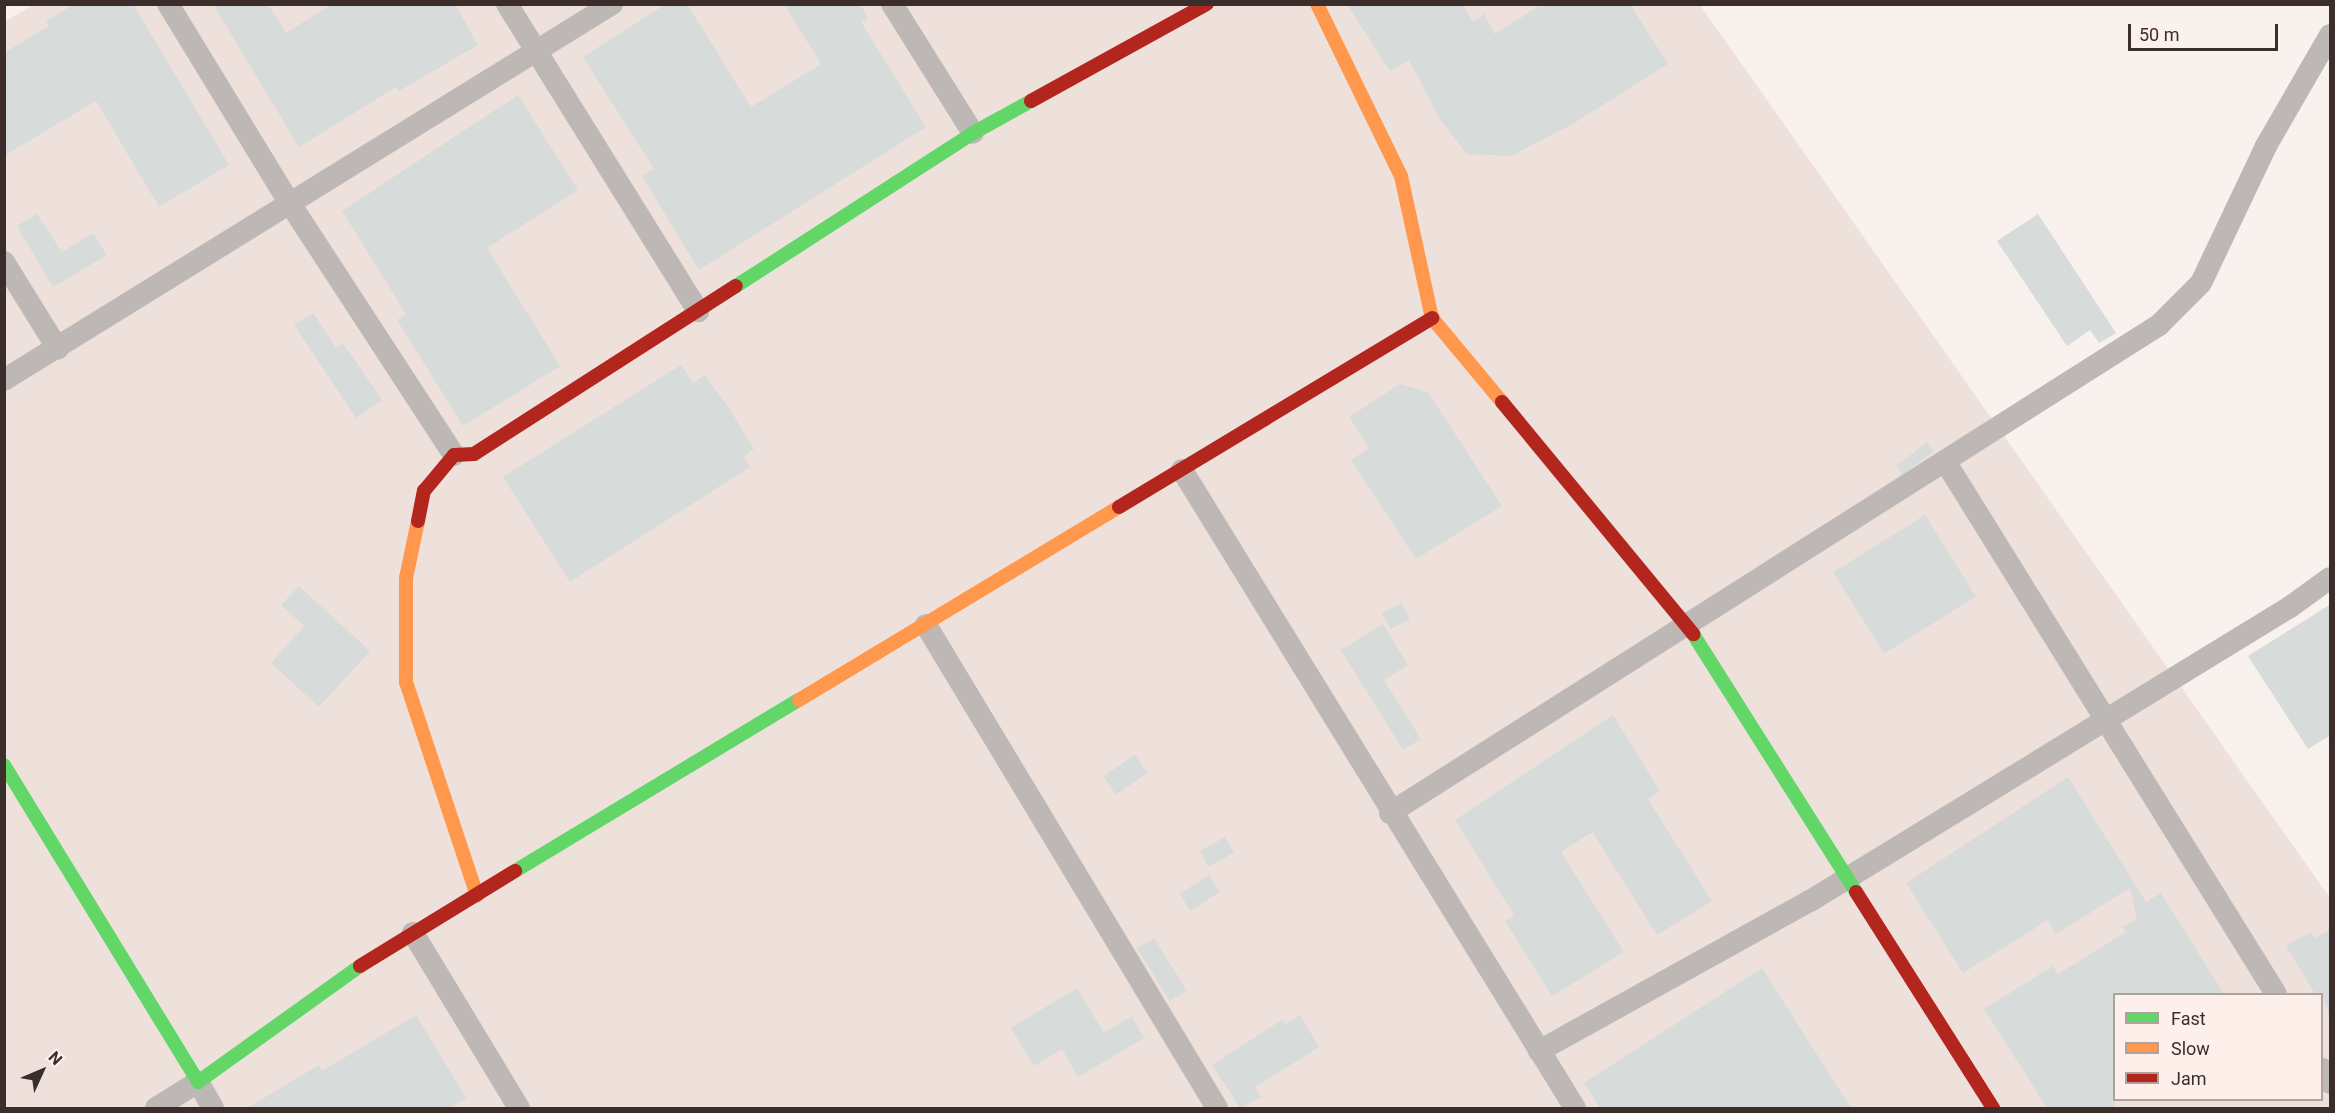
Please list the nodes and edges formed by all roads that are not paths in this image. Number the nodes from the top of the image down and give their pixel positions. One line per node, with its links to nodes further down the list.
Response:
1 (168, 4): 10 (street)
2 (507, 4): 8 (street)
3 (612, 4): 8 (street)
4 (892, 4): 9 (street)
5 (1207, 4): 9 (street)
6 (1317, 4): 13 (street)
7 (2331, 35): 17 (street)
8 (539, 53): 10 (street); 12 (street)
9 (973, 133): 12 (street)
10 (289, 202): 14 (street); 16 (street)
11 (4, 262): 14 (street)
12 (698, 311): 16 (street)
13 (1432, 318): 18 (street); 21 (street)
14 (58, 349): 15 (street)
15 (4, 380)
16 (454, 455): 26 (street)
17 (1945, 461): 21 (street); 22 (street)
18 (1182, 470): 20 (street); 24 (street)
19 (2331, 578): 22 (street)
20 (926, 625): 26 (street); 34 (street)
21 (1687, 625): 24 (street); 25 (street)
22 (2105, 719): 25 (street); 28 (street)
23 (4, 765): 30 (street)
24 (1390, 813): 29 (street)
25 (1847, 878): 29 (street); 36 (street)
26 (477, 895): 27 (street)
27 (413, 933): 30 (street); 33 (street)
28 (2275, 993)
29 (1539, 1051): 35 (street)
30 (198, 1082): 31 (street); 32 (street)
31 (156, 1108)
32 (213, 1108)
33 (519, 1108)
34 (1217, 1108)
35 (1575, 1108)
36 (1994, 1108)

